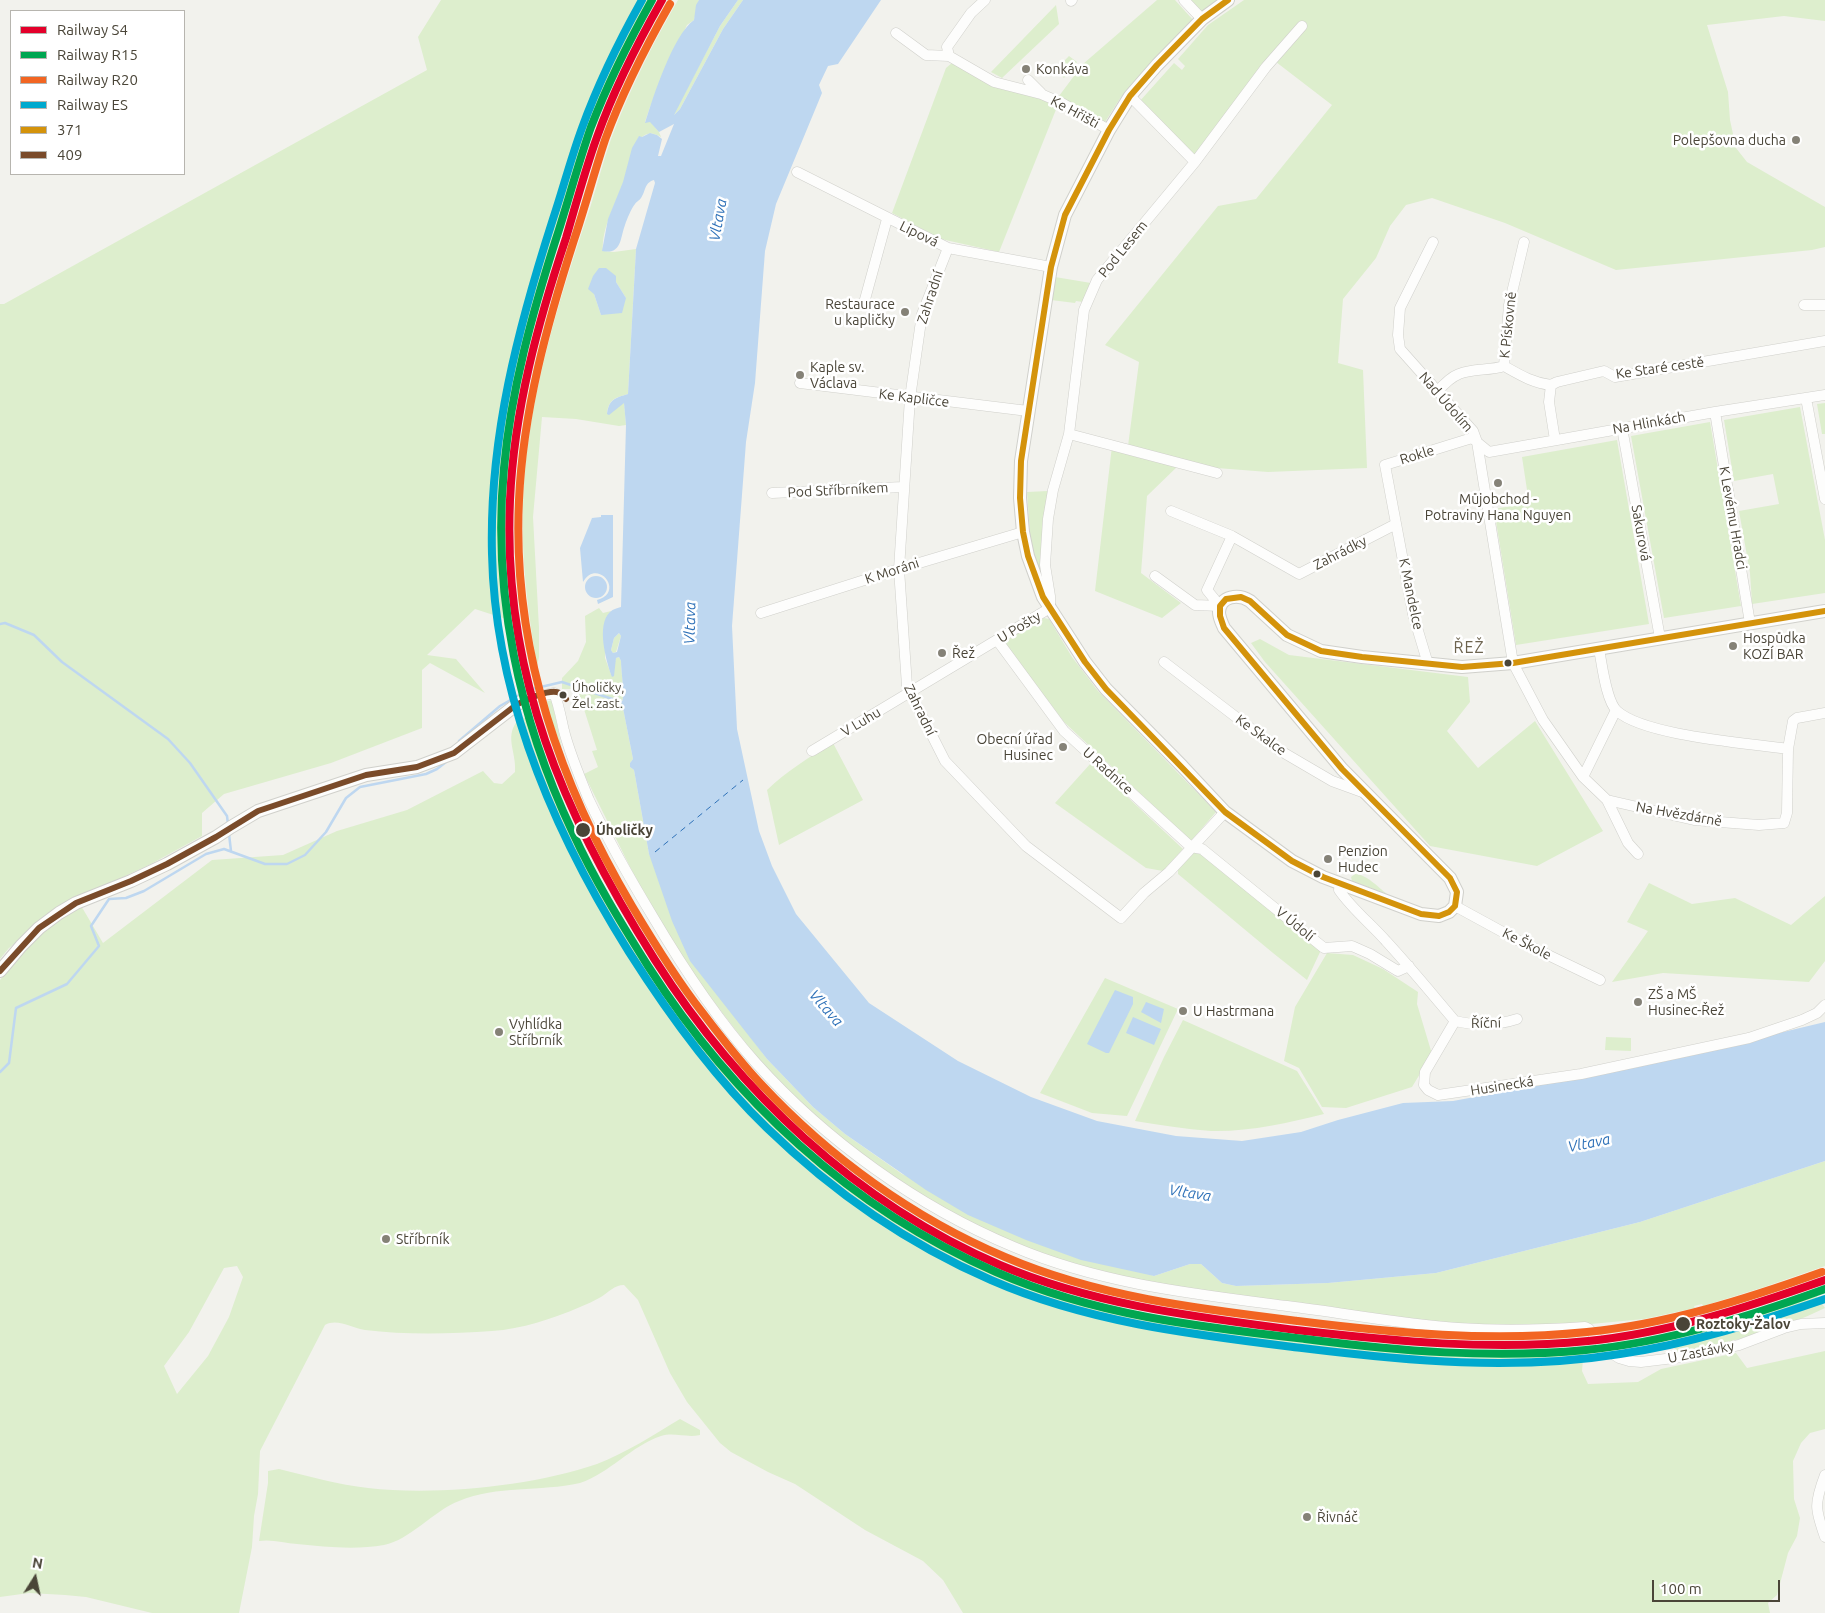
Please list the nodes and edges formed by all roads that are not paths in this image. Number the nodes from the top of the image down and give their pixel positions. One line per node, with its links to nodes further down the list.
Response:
1 (985, 0): 7 (street)
2 (1184, 0): 4 (street)
3 (1228, 0): 4 (street)
4 (1202, 20): 10 (street)
5 (1302, 26): 12 (street, Pod Lesem)
6 (896, 33): 7 (street, Ke Hřišti)
7 (949, 56): 9 (street, Ke Hřišti)
8 (1028, 80): 9 (street, Ke Hřišti)
9 (1042, 94): 11 (street, Ke Hřišti)
10 (1130, 96): 11 (street); 12 (street)
11 (1108, 130): 18 (street)
12 (1195, 162): 33 (street, Pod Lesem)
13 (797, 172): 14 (street, Lipová)
14 (887, 219): 17 (street, Lipová); 19 (street)
15 (1434, 242): 26 (street, Nad Údolím)
16 (1524, 242): 23 (street, K Pískovně)
17 (948, 248): 18 (street, Lipová); 28 (street, Zahradní)
18 (1051, 268): 30 (street)
19 (864, 303)
20 (1804, 304): 21 (street)
21 (1825, 304)
22 (1825, 341): 25 (street, Ke Staré cestě)
23 (1504, 366): 25 (street); 26 (street, K Pískovně)
24 (800, 383): 28 (street, Ke Kapličce)
25 (1551, 385): 34 (street)
26 (1437, 392): 35 (street, Nad Údolím)
27 (1825, 395): 29 (street, Na Hlinkách)
28 (910, 398): 30 (street, Ke Kapličce); 37 (street, Zahradní)
29 (1806, 398): 31 (street, Na Hlinkách); 39 (street)
30 (1028, 411): 42 (street)
31 (1715, 412): 32 (street, Na Hlinkách); 50 (street, K Levému Hradci)
32 (1622, 428): 34 (street, Na Hlinkách); 51 (street, Sakurová)
33 (1069, 434): 36 (street); 47 (street, Pod Lesem)
34 (1555, 440): 35 (street, Na Hlinkách)
35 (1477, 442): 41 (street, Rokle); 55 (street, Nad Údolím)
36 (1217, 473)
37 (903, 487): 38 (street, Pod Stříbrníkem); 44 (street, Zahradní)
38 (772, 493)
39 (1825, 499)
40 (1172, 511): 43 (street, Zahrádky)
41 (1396, 524): 43 (street, Zahrádky); 56 (street, K Mandelce)
42 (1023, 532): 44 (street, K Moráni); 47 (street)
43 (1232, 536): 46 (street)
44 (898, 569): 49 (street, K Moráni); 57 (street, Zahradní)
45 (1156, 576): 46 (street)
46 (1220, 606): 56 (street); 64 (street)
47 (1050, 608): 52 (street, U Pošty); 66 (street)
48 (1825, 611): 50 (street)
49 (761, 613)
50 (1750, 623): 51 (street)
51 (1660, 638): 53 (street)
52 (997, 640): 57 (street, U Pošty); 67 (street, U Radnice)
53 (1599, 649): 55 (street); 59 (street)
54 (1164, 662): 64 (street, Ke Skalce)
55 (1513, 663): 56 (street); 63 (street)
56 (1428, 664)
57 (910, 692): 62 (street, V Luhu); 67 (street, Zahradní)
58 (521, 702): 72 (street); 77 (street, U Zastávky)
59 (1616, 710): 61 (street); 63 (street)
60 (1825, 714): 61 (street)
61 (1788, 748): 65 (street, Na Hvězdárně)
62 (812, 752)
63 (1583, 777): 65 (street)
64 (1366, 794): 70 (street)
65 (1607, 800): 68 (street)
66 (1225, 812): 67 (street, Zahradní); 69 (street)
67 (1191, 847): 71 (street, V Údolí)
68 (1638, 854)
69 (1340, 884): 70 (street); 71 (street)
70 (1455, 906): 73 (street, Ke Škole)
71 (1409, 966): 76 (street)
72 (0, 971)
73 (1600, 980)
74 (1825, 1005): 76 (street, Husinecká)
75 (1516, 1019): 76 (street, Říční)
76 (1455, 1020)
77 (1825, 1323)
78 (1825, 1475): 79 (street)
79 (1825, 1538)

